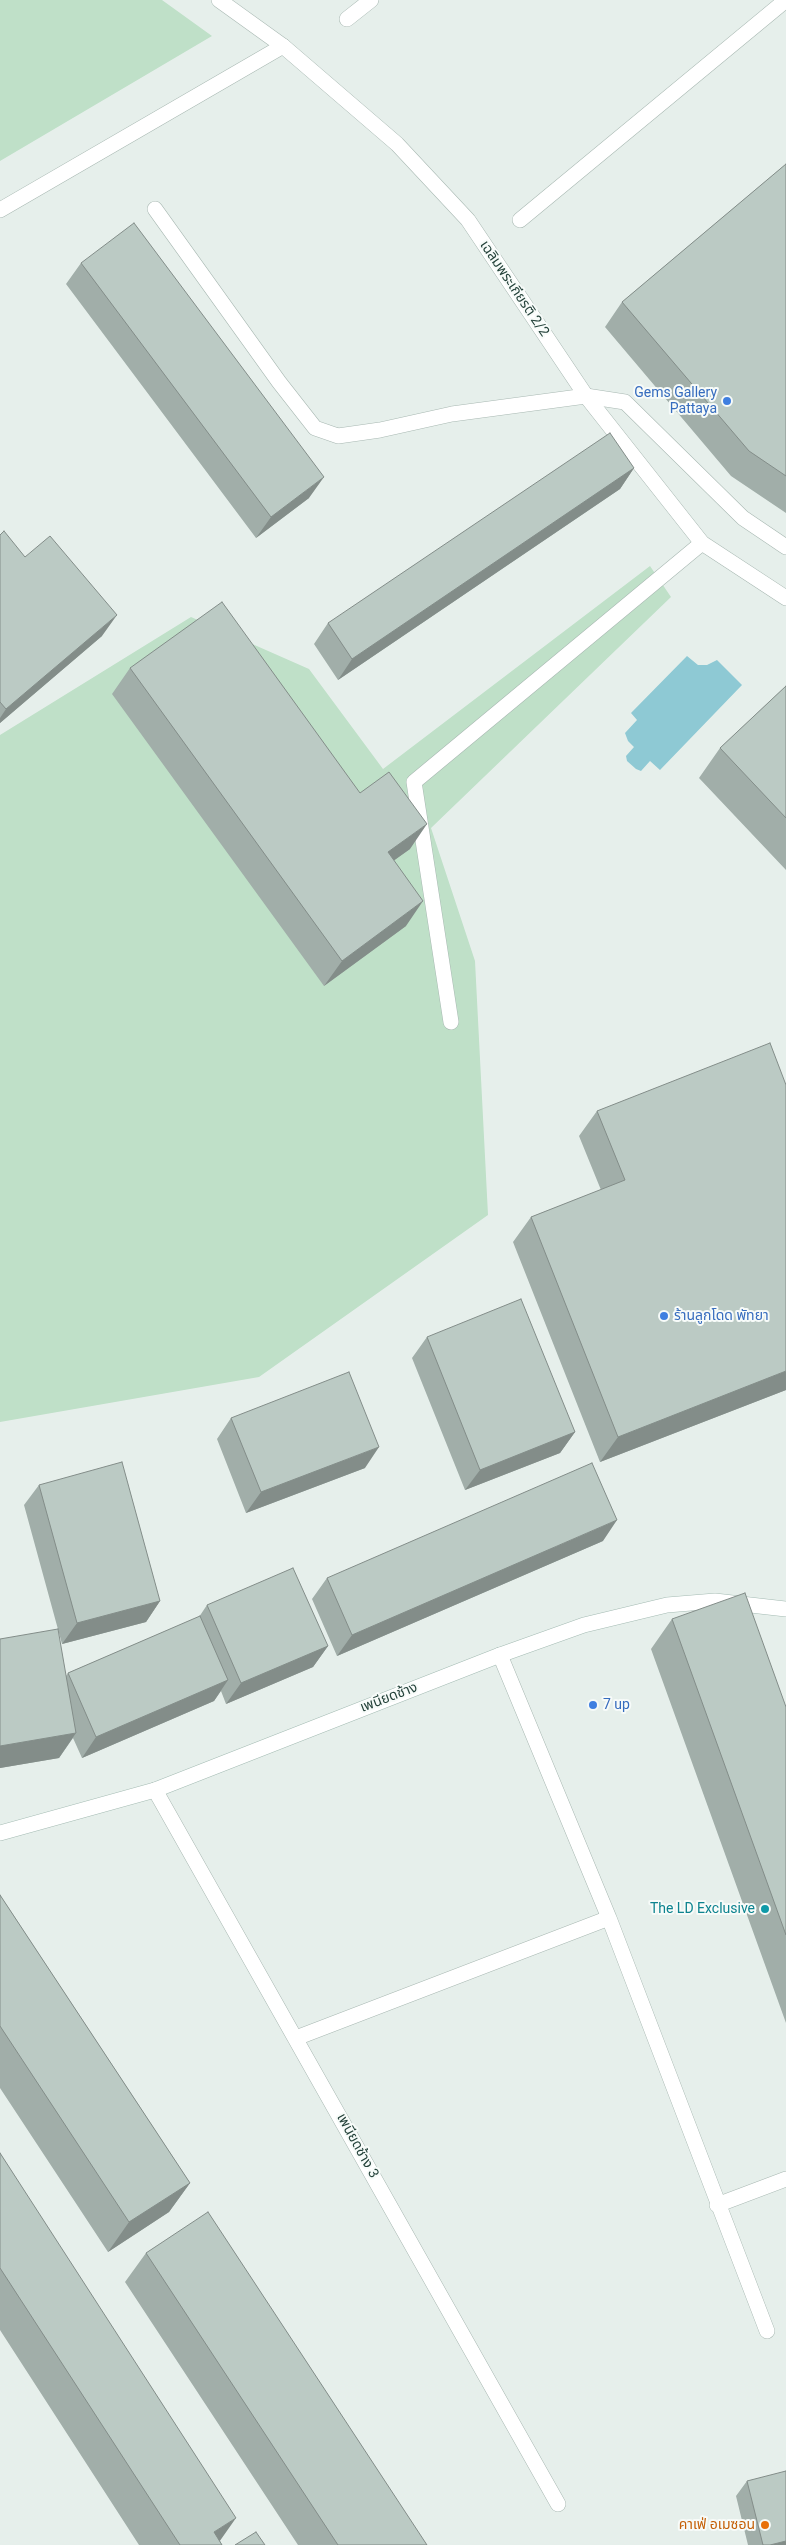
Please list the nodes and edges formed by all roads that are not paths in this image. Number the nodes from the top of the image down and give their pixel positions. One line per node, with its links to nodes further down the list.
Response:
1 (218, 0): 5 (street, เฉลิมพระเกียรติ 2/2)
2 (371, 0): 4 (street)
3 (786, 0): 8 (street)
4 (348, 19)
5 (283, 46): 7 (street); 9 (street, เฉลิมพระเกียรติ 2/2)
6 (155, 209): 9 (street)
7 (0, 210)
8 (520, 220)
9 (586, 396): 10 (street, เฉลิมพระเกียรติ 2/2); 11 (street)
10 (702, 543): 12 (street, เฉลิมพระเกียรติ 2/2); 13 (street)
11 (786, 547)
12 (786, 598)
13 (451, 1022)
14 (785, 1611): 15 (street, เพนียดช้าง)
15 (500, 1654): 16 (street, เพนียดช้าง); 18 (street)
16 (155, 1790): 17 (street, เพนียดช้าง); 19 (street, เพนียดช้าง 3)
17 (0, 1833)
18 (609, 1918): 19 (street); 21 (street)
19 (296, 2038): 23 (street, เพนียดช้าง 3)
20 (786, 2179): 21 (street)
21 (717, 2205): 22 (street)
22 (768, 2331)
23 (558, 2504)

